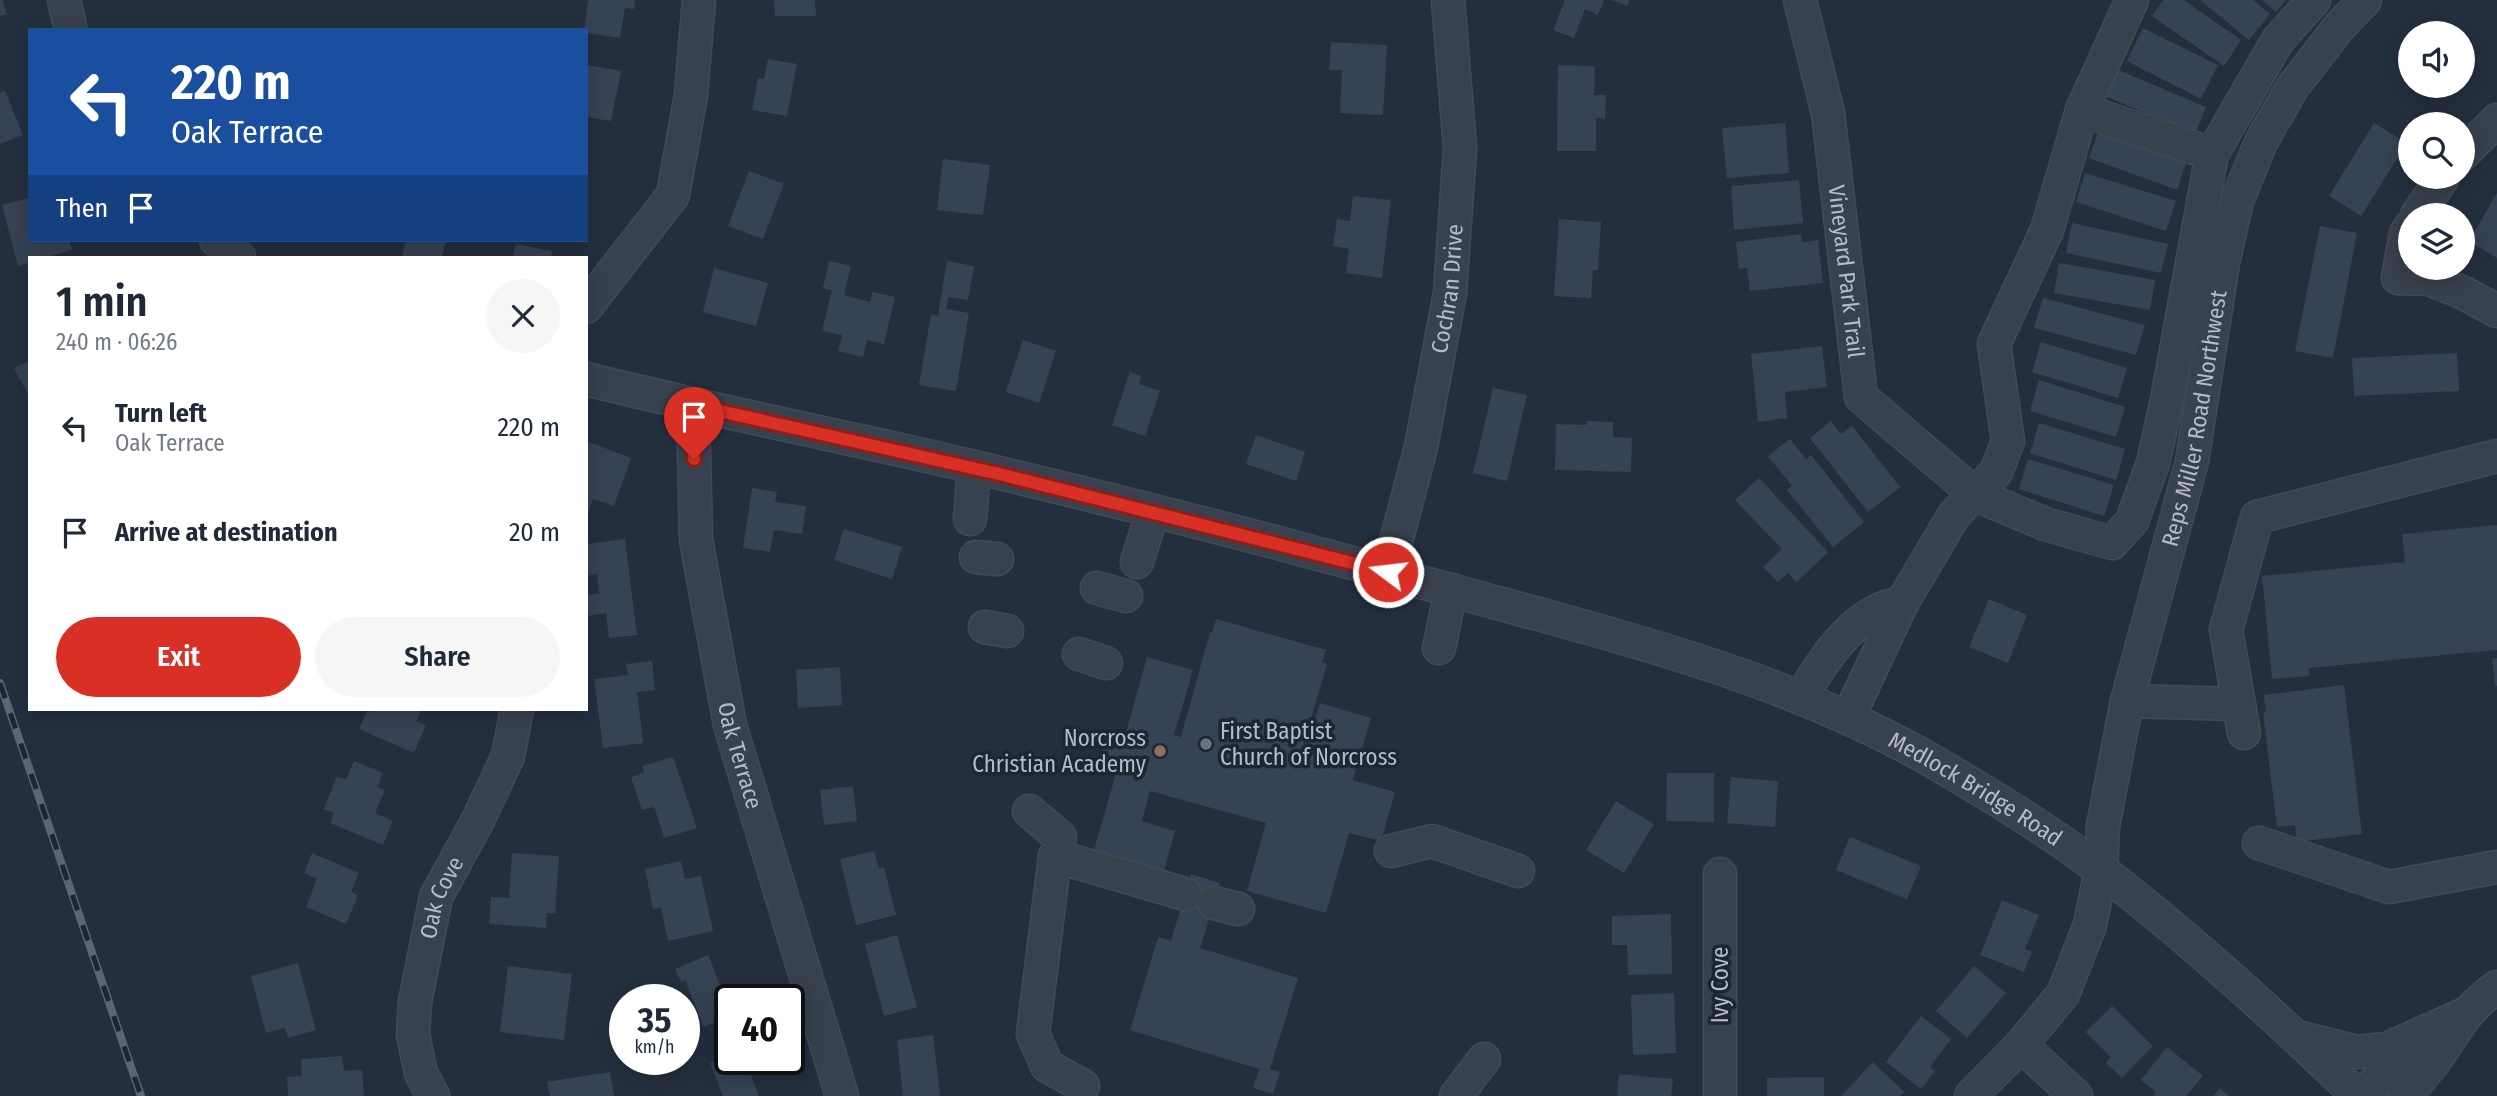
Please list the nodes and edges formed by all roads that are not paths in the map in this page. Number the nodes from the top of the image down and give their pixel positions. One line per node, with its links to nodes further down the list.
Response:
1 (64, 0): 8 (street)
2 (699, 0): 14 (street)
3 (1448, 0): 24 (street, Cochran Drive)
4 (1800, 0): 20 (street, Vineyard Park Trail)
5 (2132, 0): 9 (street)
6 (2314, 0): 12 (street, Vineyard Park Trail)
7 (2365, 0): 29 (street, Reps Miller Road Northwest)
8 (71, 28)
9 (2082, 110): 12 (street); 20 (street)
10 (2497, 120): 11 (street)
11 (2475, 142)
12 (2212, 153): 20 (street, Vineyard Park Trail)
13 (2432, 280): 15 (street)
14 (588, 304)
15 (2497, 311)
16 (588, 379): 17 (street, Medlock Bridge Road)
17 (693, 405): 19 (street, Medlock Bridge Road); 49 (street, Oak Terrace)
18 (2497, 456): 29 (street)
19 (974, 467): 21 (street, Medlock Bridge Road); 22 (street)
20 (1976, 495): 26 (street)
21 (1153, 511): 23 (street); 24 (street, Medlock Bridge Road)
22 (970, 519)
23 (1137, 562)
24 (1388, 572): 25 (street, Medlock Bridge Road)
25 (1451, 590): 27 (street); 28 (street, Medlock Bridge Road)
26 (1902, 603): 28 (street); 31 (street)
27 (1438, 648)
28 (1801, 697): 31 (street, Medlock Bridge Road)
29 (2127, 701): 37 (street, Reps Miller Road Northwest)
30 (517, 711): 48 (street, Oak Cove)
31 (1848, 718): 37 (street, Medlock Bridge Road)
32 (1029, 811): 33 (street)
33 (1060, 837)
34 (2259, 843): 36 (street)
35 (1391, 852): 38 (street)
36 (2497, 867)
37 (2101, 870): 44 (street, Medlock Bridge Road); 45 (street, Reps Miller Road Northwest)
38 (1518, 871)
39 (1720, 874): 51 (street, Ivy Cove)
40 (1212, 902): 47 (street)
41 (2497, 987): 42 (street)
42 (2465, 1014): 43 (street); 55 (street)
43 (2421, 1035): 44 (street); 54 (street)
44 (2297, 1037): 54 (street, Medlock Bridge Road)
45 (2021, 1045): 52 (street, Reps Miller Road Northwest); 53 (street)
46 (1484, 1059): 50 (street)
47 (1083, 1087)
48 (433, 1096)
49 (842, 1096)
50 (1456, 1096)
51 (1720, 1096)
52 (1971, 1096)
53 (2076, 1096)
54 (2360, 1096)
55 (2405, 1096)

